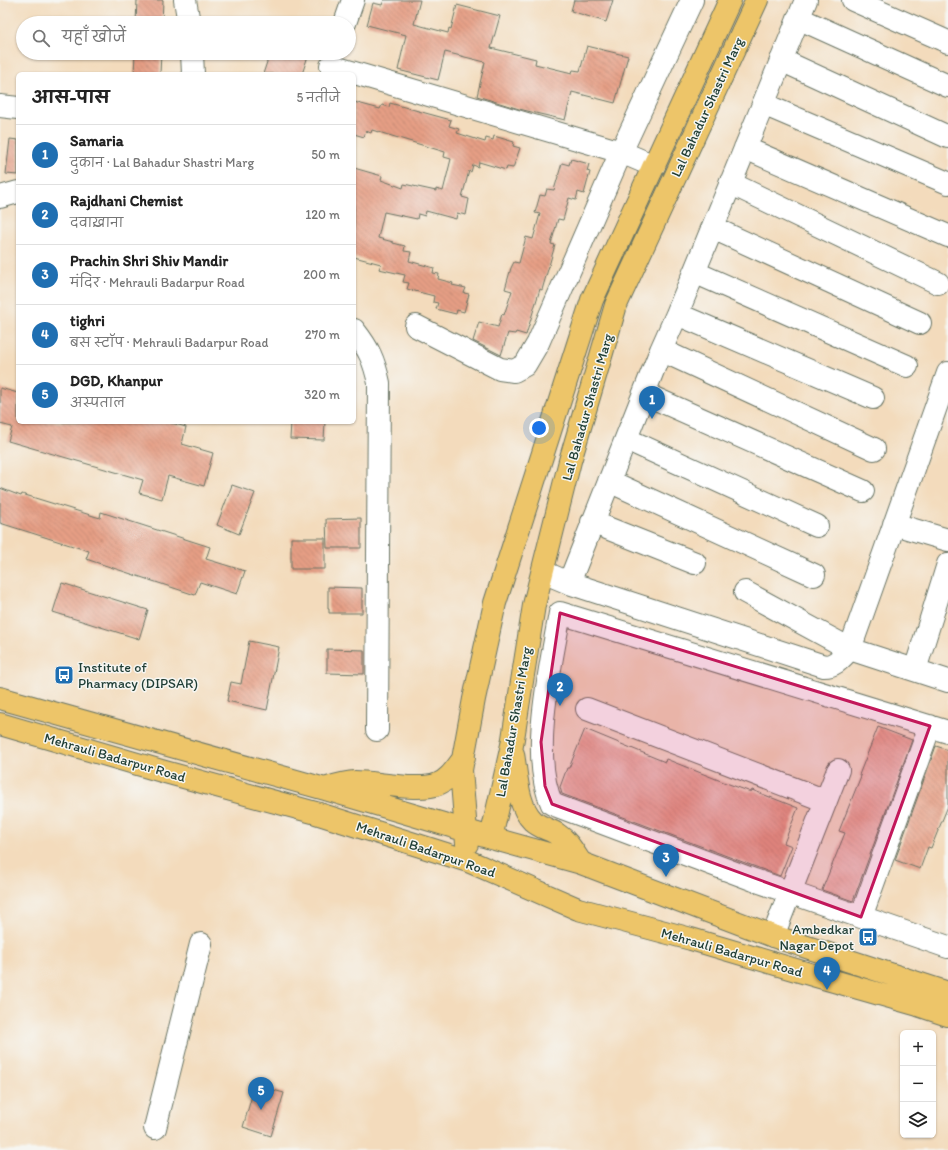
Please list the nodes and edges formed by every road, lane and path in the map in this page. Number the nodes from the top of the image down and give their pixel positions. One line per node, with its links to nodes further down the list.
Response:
1 (185, 0): 8 (street)
2 (353, 0): 9 (street)
3 (692, 0): 21 (street)
4 (730, 0): 22 (main road, Lal Bahadur Shastri Marg)
5 (757, 0): 50 (main road, Lal Bahadur Shastri Marg)
6 (853, 0): 10 (street)
7 (802, 9): 12 (street); 15 (street)
8 (188, 16)
9 (347, 16)
10 (948, 42)
11 (192, 60): 14 (street)
12 (781, 60): 16 (street); 19 (street)
13 (330, 64): 21 (street)
14 (193, 72)
15 (948, 86)
16 (763, 104): 20 (street); 24 (street)
17 (0, 106): 18 (street)
18 (16, 108)
19 (948, 137)
20 (745, 148): 23 (street); 28 (street)
21 (621, 152): 22 (street); 33 (street)
22 (654, 166): 64 (main road, Lal Bahadur Shastri Marg)
23 (730, 183): 27 (street); 30 (street)
24 (948, 183)
25 (16, 193): 26 (street)
26 (0, 197)
27 (712, 228): 29 (street); 32 (street)
28 (948, 236)
29 (694, 272): 31 (street); 36 (street)
30 (938, 283)
31 (677, 314): 35 (street); 39 (street)
32 (920, 323)
33 (416, 326)
34 (356, 332): 62 (street)
35 (661, 350): 38 (street); 41 (street)
36 (906, 366)
37 (946, 386): 45 (street)
38 (645, 394): 40 (street); 43 (street)
39 (873, 398)
40 (626, 439): 42 (street); 46 (street)
41 (874, 449)
42 (609, 481): 44 (street); 51 (street)
43 (863, 491)
44 (592, 522): 48 (street); 52 (street)
45 (894, 524): 47 (street); 55 (street)
46 (817, 526)
47 (948, 540)
48 (695, 563)
49 (948, 564): 54 (street)
50 (543, 572): 52 (street); 63 (main road, Lal Bahadur Shastri Marg)
51 (814, 575)
52 (569, 583): 55 (street)
53 (746, 592): 55 (street)
54 (943, 599): 56 (street)
55 (850, 649): 56 (street)
56 (915, 670): 57 (street)
57 (948, 681)
58 (0, 698): 66 (main road, Mehrauli Badarpur Road)
59 (588, 709): 67 (street)
60 (0, 724): 70 (main road, Mehrauli Badarpur Road)
61 (939, 729): 72 (street); 73 (street)
62 (377, 730)
63 (512, 745): 69 (main road, Lal Bahadur Shastri Marg); 71 (main road)
64 (464, 758): 66 (main road); 68 (main road, Lal Bahadur Shastri Marg)
65 (838, 770): 67 (street)
66 (325, 789): 68 (main road, Mehrauli Badarpur Road)
67 (826, 801): 72 (street)
68 (466, 831): 69 (main road, Mehrauli Badarpur Road); 70 (main road, Lal Bahadur Shastri Marg)
69 (491, 838): 70 (main road); 71 (main road, Mehrauli Badarpur Road)
70 (468, 861): 78 (main road, Mehrauli Badarpur Road)
71 (581, 862): 74 (main road, Mehrauli Badarpur Road)
72 (790, 892): 73 (street); 74 (street)
73 (861, 917): 76 (street)
74 (773, 936): 77 (main road, Mehrauli Badarpur Road)
75 (201, 944): 79 (street)
76 (948, 946)
77 (948, 993)
78 (948, 1015)
79 (154, 1128)

